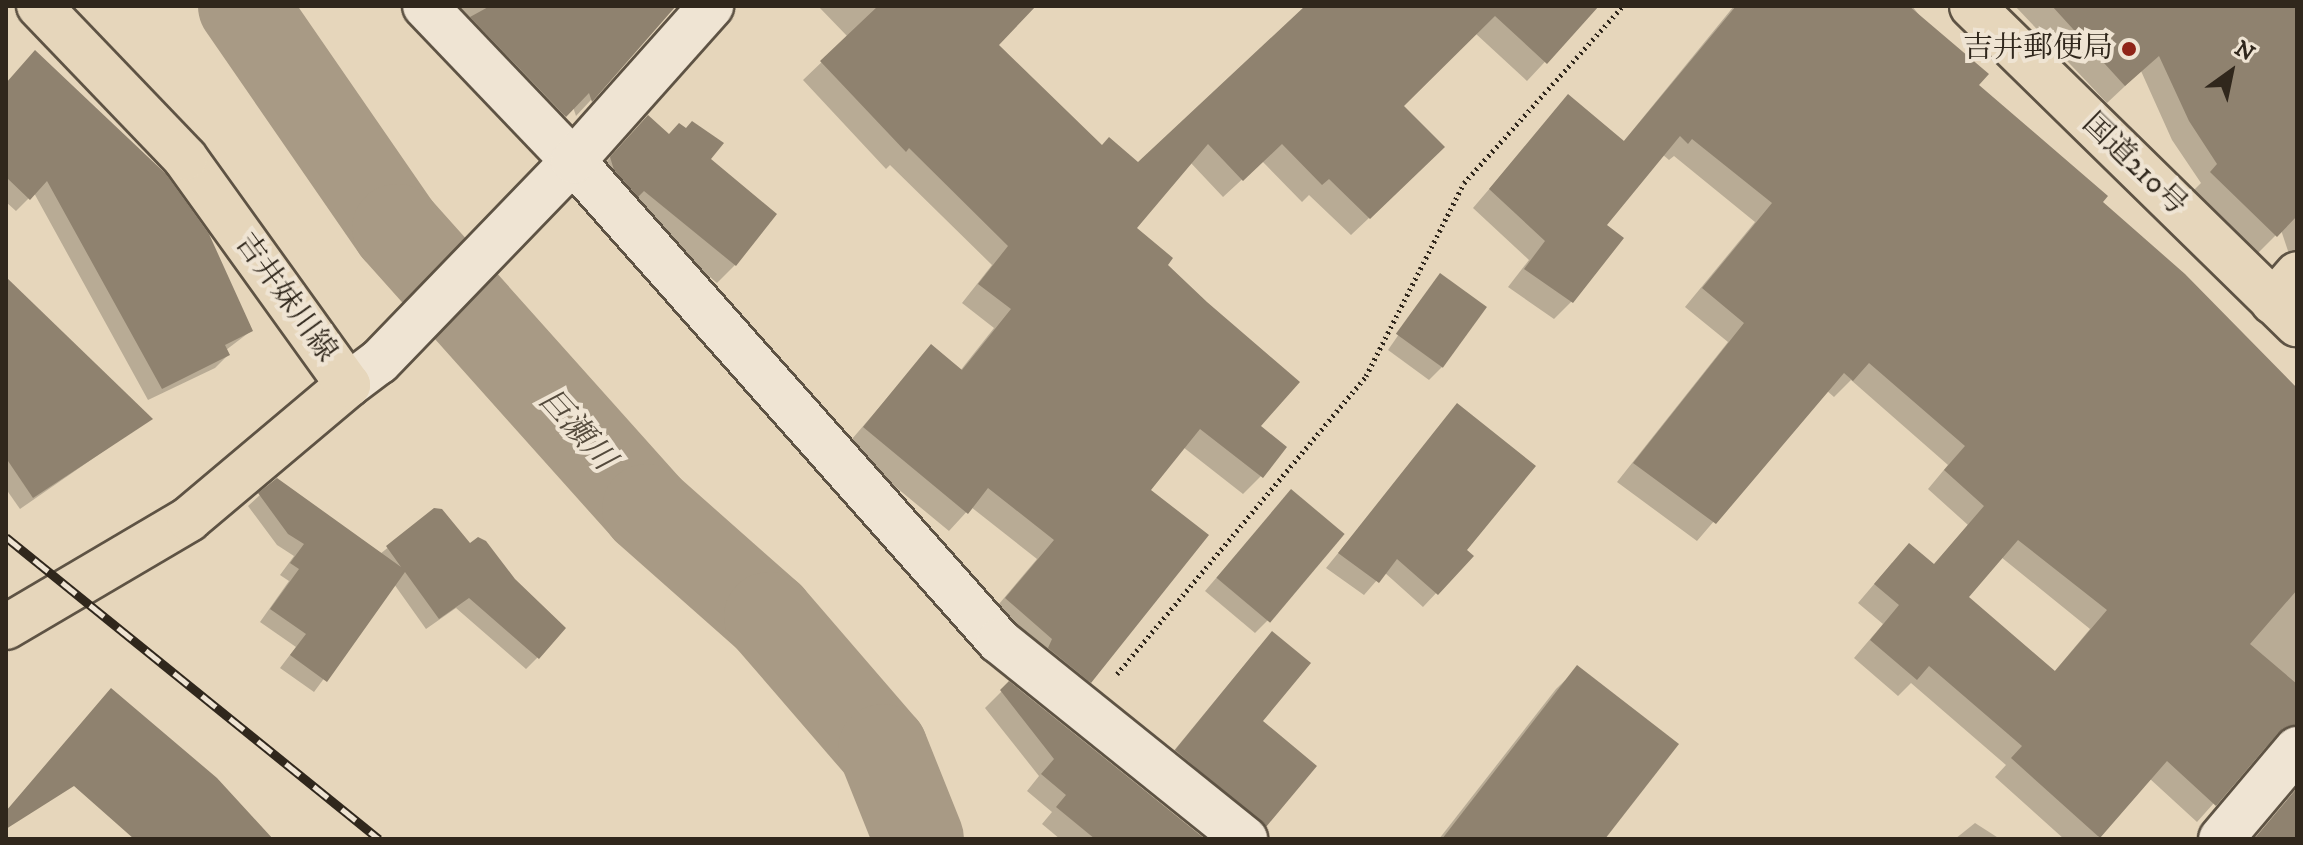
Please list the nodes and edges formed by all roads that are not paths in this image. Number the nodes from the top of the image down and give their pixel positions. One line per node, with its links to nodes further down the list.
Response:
1 (39, 6): 7 (main road, 吉井妹川線)
2 (425, 6): 5 (street)
3 (711, 6): 5 (street)
4 (1972, 6): 6 (main road, 国道210号)
5 (562, 171): 7 (street); 10 (street)
6 (2289, 300)
7 (363, 373): 8 (main road, 吉井妹川線)
8 (6, 627)
9 (2297, 749): 11 (street)
10 (1245, 839)
11 (2221, 839)

